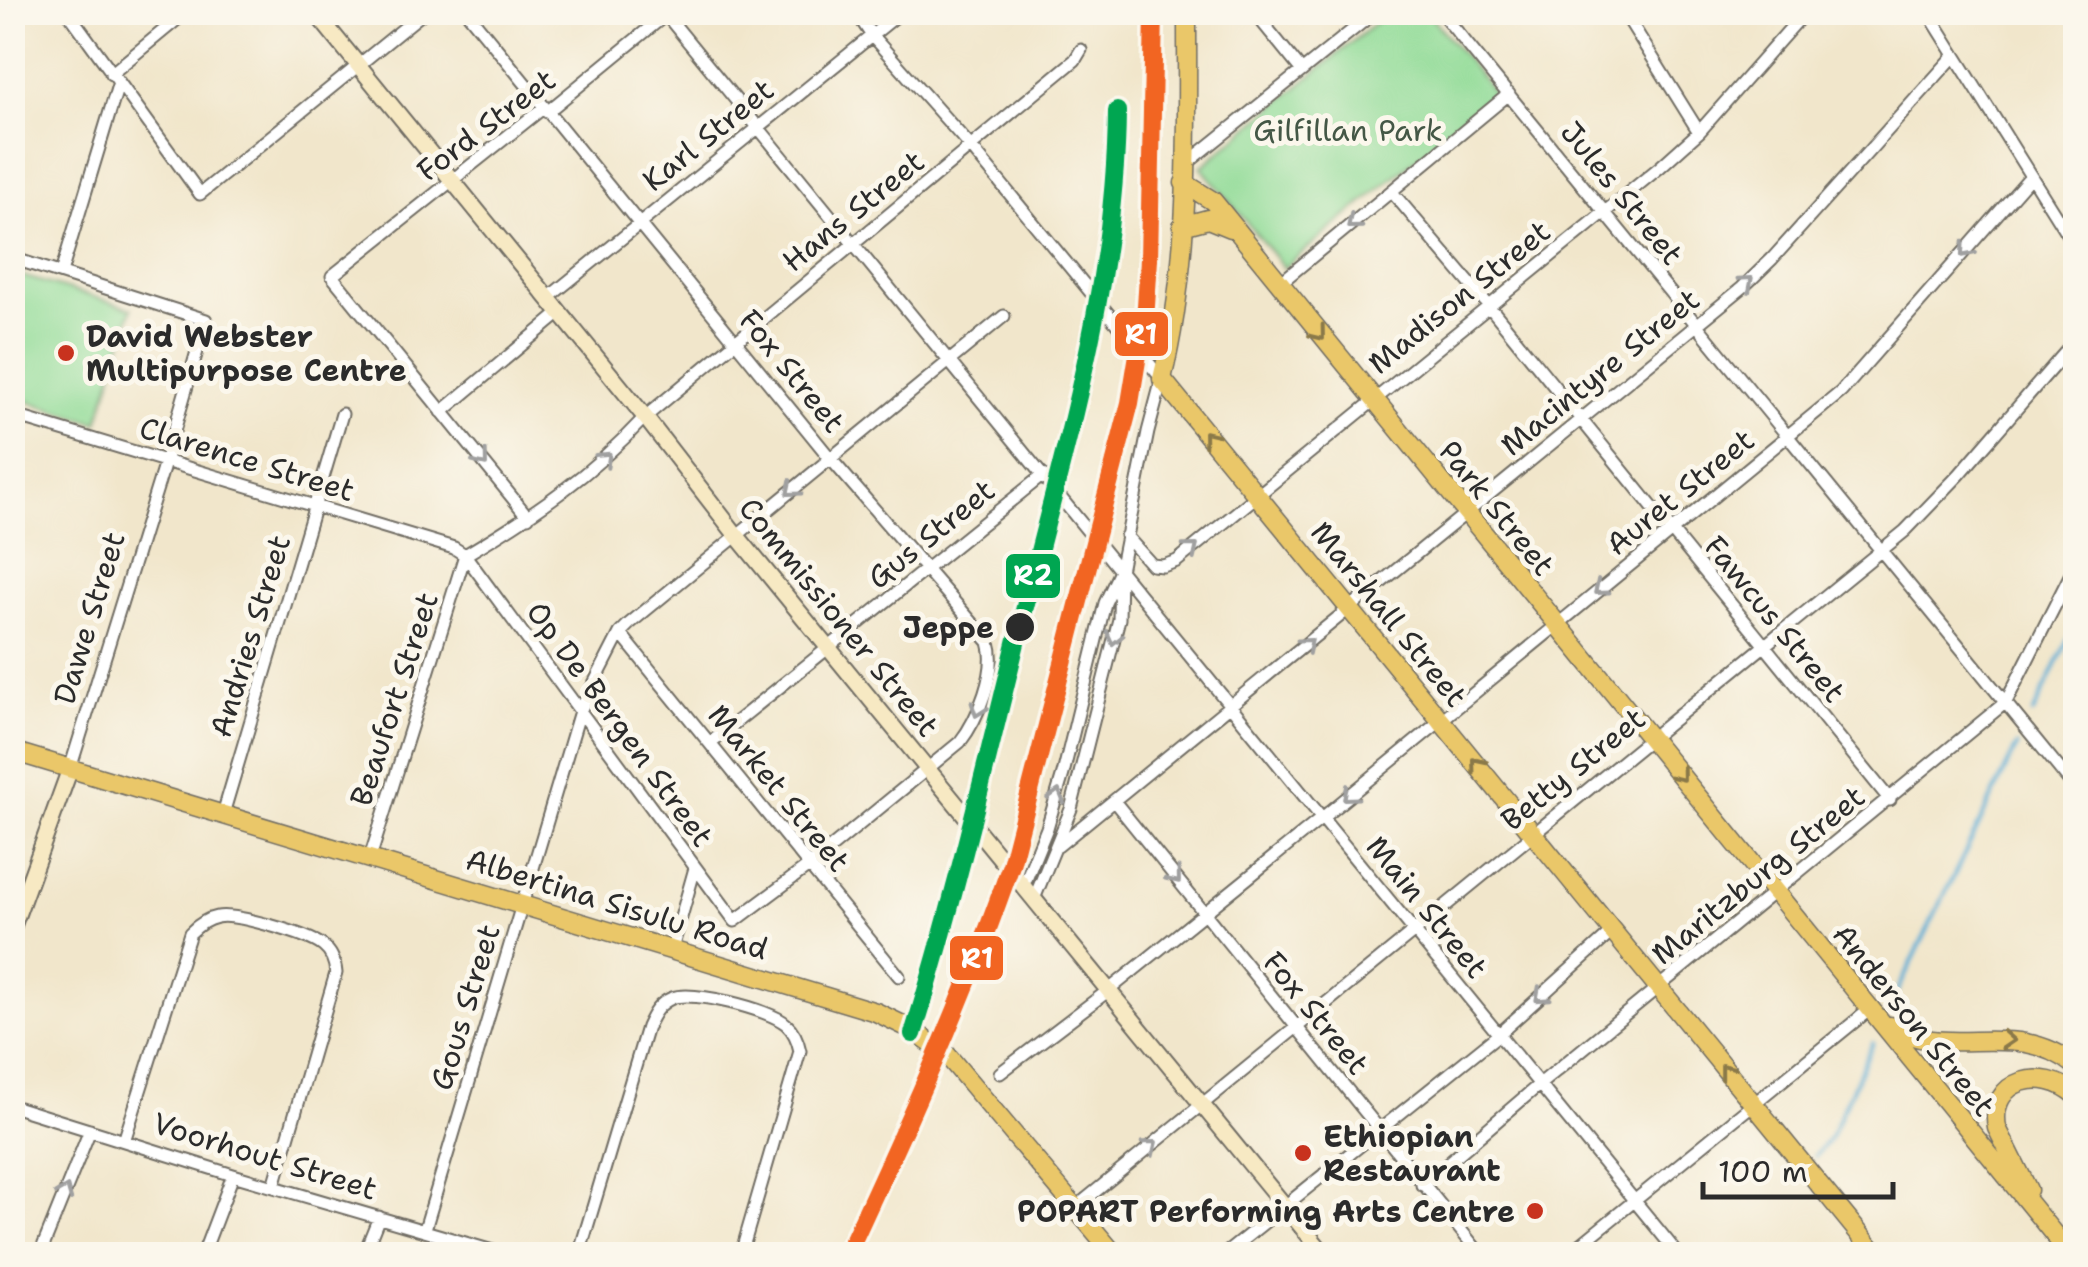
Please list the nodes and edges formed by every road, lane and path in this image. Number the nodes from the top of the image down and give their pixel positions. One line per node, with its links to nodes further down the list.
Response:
1 (68, 12): 21 (street)
2 (186, 12): 21 (street)
3 (315, 12): 19 (main road, Commissioner Street)
4 (424, 12): 19 (street)
5 (467, 12): 23 (street, Fox Street)
6 (856, 12): 16 (street, Marshall Street)
7 (900, 12): 16 (street, Karl Street)
8 (1187, 12): 27 (main road)
9 (1254, 12): 20 (street)
10 (1375, 12): 20 (street)
11 (1441, 12): 22 (street, Jules Street)
12 (1624, 12): 25 (street)
13 (1805, 12): 25 (street, Madison Street)
14 (1928, 12): 18 (street)
15 (666, 13): 23 (street, Ford Street); 24 (street)
16 (872, 36): 24 (street, Karl Street); 26 (street, Marshall Street)
17 (1080, 50): 26 (street, Hans Street)
18 (1955, 55): 28 (street); 44 (street, Macintyre Street, one-way to 18)
19 (359, 67): 21 (street); 29 (main road, Commissioner Street)
20 (1302, 71): 27 (street)
21 (115, 79): 38 (street)
22 (1509, 94): 30 (street); 31 (street, Jules Street)
23 (543, 108): 29 (street, Ford Street); 32 (street, Fox Street)
24 (758, 126): 32 (street, Karl Street); 35 (street)
25 (1699, 132): 31 (street, Madison Street)
26 (972, 148): 35 (street, Hans Street); 48 (street, Marshall Street)
27 (1184, 174): 33 (main road); 34 (main road, Park Street)
28 (2030, 177): 36 (street); 56 (street, Auret Street, one-way to 56)
29 (453, 180): 40 (main road, Commissioner Street); 50 (street, Ford Street)
30 (1392, 192): 39 (street, one-way to 39); 41 (street, Fawcus Street)
31 (1604, 210): 41 (street, Madison Street); 44 (street, Jules Street)
32 (638, 224): 40 (street, Karl Street); 45 (street, Fox Street)
33 (1182, 226): 34 (main road); 48 (main road)
34 (1235, 231): 39 (main road, Park Street)
35 (853, 243): 45 (street, Hans Street); 47 (street)
36 (2076, 248)
37 (12, 258): 38 (street)
38 (61, 273): 58 (street, Dawe Street)
39 (1278, 284): 49 (main road, Park Street, one-way to 49)
40 (548, 298): 42 (main road, Commissioner Street)
41 (1489, 306): 49 (street, Madison Street); 54 (street, Fawcus Street)
42 (560, 313): 50 (street); 53 (main road, Commissioner Street)
43 (1004, 316): 47 (street)
44 (1697, 324): 54 (street, Macintyre Street); 56 (street, Jules Street)
45 (735, 340): 53 (street, Hans Street); 57 (street, Fox Street)
46 (2076, 340): 67 (street, Betty Street)
47 (949, 361): 57 (street); 59 (street)
48 (1162, 379): 60 (main road, Marshall Street, one-way to 48); 66 (street)
49 (1373, 400): 60 (street, Madison Street); 62 (main road, Park Street)
50 (442, 412): 63 (street, one-way to 63)
51 (342, 414): 61 (street, Andries Street)
52 (15, 416): 55 (street); 58 (street, Clarence Street)
53 (645, 417): 63 (street, Hans Street, one-way to 53); 65 (main road, Commissioner Street)
54 (1581, 420): 62 (street, Macintyre Street); 64 (street, Fawcus Street)
55 (12, 431)
56 (1788, 436): 64 (street, Auret Street); 67 (street, Jules Street)
57 (830, 458): 65 (street, one-way to 65); 71 (street, Fox Street)
58 (166, 460): 61 (street, Clarence Street); 84 (street, Dawe Street)
59 (1046, 478): 70 (street); 71 (street, Gus Street)
60 (1257, 496): 66 (street, Madison Street, one-way to 60); 72 (main road, Marshall Street)
61 (316, 506): 68 (street, Clarence Street); 89 (street, Andries Street)
62 (1466, 514): 72 (street, Macintyre Street); 73 (main road, Park Street)
63 (528, 517): 68 (street, Hans Street)
64 (1671, 530): 73 (street, Auret Street, one-way to 73); 75 (street, Fawcus Street)
65 (737, 536): 74 (street); 76 (main road, Commissioner Street)
66 (1126, 536): 70 (street)
67 (1881, 549): 75 (street, Betty Street); 77 (street, Jules Street)
68 (465, 555): 79 (street, Op De Bergen Street); 94 (street, Beaufort Street)
69 (2076, 564): 77 (street, Maritzburg Street)
70 (1116, 566): 78 (street, Main Street); 93 (street, one-way to 93); 97 (street, one-way to 70)
71 (926, 572): 76 (street, Gus Street); 85 (street, Fox Street, one-way to 85)
72 (1349, 609): 78 (street, Macintyre Street, one-way to 72); 80 (main road, Marshall Street)
73 (1557, 624): 80 (street, Auret Street); 81 (main road, Park Street)
74 (620, 633): 79 (street, Gous Street); 82 (street, Market Street)
75 (1766, 646): 81 (street, Betty Street); 88 (street, Fawcus Street)
76 (830, 648): 82 (street, Gus Street); 85 (main road, Commissioner Street)
77 (2006, 702): 86 (street, Jules Street); 88 (street, Maritzburg Street)
78 (1232, 706): 87 (street, Macintyre Street); 90 (street, Main Street)
79 (580, 711): 96 (street, Op De Bergen Street); 99 (street, Gous Street)
80 (1440, 720): 90 (street, Auret Street, one-way to 90); 92 (main road, Marshall Street, one-way to 80)
81 (1649, 738): 91 (main road, Park Street, one-way to 91); 92 (street, Betty Street)
82 (710, 744): 95 (street, Market Street)
83 (12, 752): 84 (main road, Albertina Sisulu Road)
84 (70, 770): 89 (main road, Albertina Sisulu Road); 101 (main road, Dawe Street)
85 (928, 770): 95 (street); 97 (main road, Commissioner Street)
86 (2076, 789)
87 (1114, 800): 93 (street, Macintyre Street); 100 (street, Fox Street, one-way to 100)
88 (1890, 800): 98 (street, Maritzburg Street)
89 (223, 814): 94 (main road, Albertina Sisulu Road)
90 (1322, 818): 100 (street, Auret Street); 103 (street, Main Street)
91 (1716, 820): 98 (main road, Anderson Street)
92 (1534, 833): 102 (main road, Marshall Street); 103 (street, Betty Street)
93 (1058, 846): 97 (street)
94 (370, 858): 99 (main road, Albertina Sisulu Road)
95 (810, 865): 96 (street, Op De Bergen Street); 105 (street, Market Street)
96 (695, 868): 104 (street)
97 (1025, 889): 107 (main road, Commissioner Street)
98 (1774, 893): 106 (street, Maritzburg Street); 108 (main road, Anderson Street)
99 (521, 905): 104 (main road, Albertina Sisulu Road); 129 (street, Gous Street)
100 (1204, 913): 107 (street, Auret Street); 109 (street, Fox Street)
101 (12, 929)
102 (1614, 930): 106 (main road, Marshall Street); 110 (street, one-way to 110)
103 (1416, 932): 109 (street, Betty Street); 110 (street, Main Street)
104 (672, 948): 126 (main road, Albertina Sisulu Road)
105 (899, 976)
106 (1660, 986): 113 (street, Maritzburg Street); 117 (main road, Marshall Street, one-way to 106)
107 (1108, 990): 112 (street, Auret Street); 115 (main road, Commissioner Street)
108 (1873, 1014): 111 (main road, one-way to 111); 117 (street); 128 (main road, Anderson Street)
109 (1296, 1028): 115 (street, Betty Street); 119 (street, Fox Street)
110 (1499, 1034): 113 (street, Main Street); 119 (street)
111 (2076, 1066)
112 (1000, 1073)
113 (1540, 1084): 122 (street, Maritzburg Street); 124 (street, Main Street)
114 (2076, 1096): 128 (main road)
115 (1202, 1105): 125 (main road, Commissioner Street); 126 (street, Betty Street, one-way to 115)
116 (12, 1106): 118 (street, Voorhout Street)
117 (1754, 1106): 124 (street); 142 (main road, Marshall Street)
118 (90, 1130): 120 (street, Voorhout Street); 131 (street, one-way to 118)
119 (1379, 1132): 122 (street, Fox Street); 125 (street)
120 (125, 1138): 121 (street, Voorhout Street); 123 (street)
121 (233, 1175): 123 (street, Voorhout Street); 132 (street)
122 (1422, 1185): 139 (street, Fox Street)
123 (274, 1186): 127 (street, Voorhout Street)
124 (1634, 1200): 140 (street); 141 (street, Main Street)
125 (1284, 1205): 137 (street); 138 (main road, Commissioner Street)
126 (1075, 1208): 136 (main road, Albertina Sisulu Road)
127 (379, 1217): 129 (street, Voorhout Street); 133 (street)
128 (2041, 1218): 143 (main road, Anderson Street)
129 (425, 1229): 134 (street, Voorhout Street)
130 (744, 1251): 135 (street)
131 (40, 1254)
132 (203, 1254)
133 (364, 1254)
134 (503, 1254)
135 (580, 1254)
136 (1114, 1254)
137 (1225, 1254)
138 (1324, 1254)
139 (1480, 1254)
140 (1569, 1254)
141 (1678, 1254)
142 (1876, 1254)
143 (2070, 1254)

